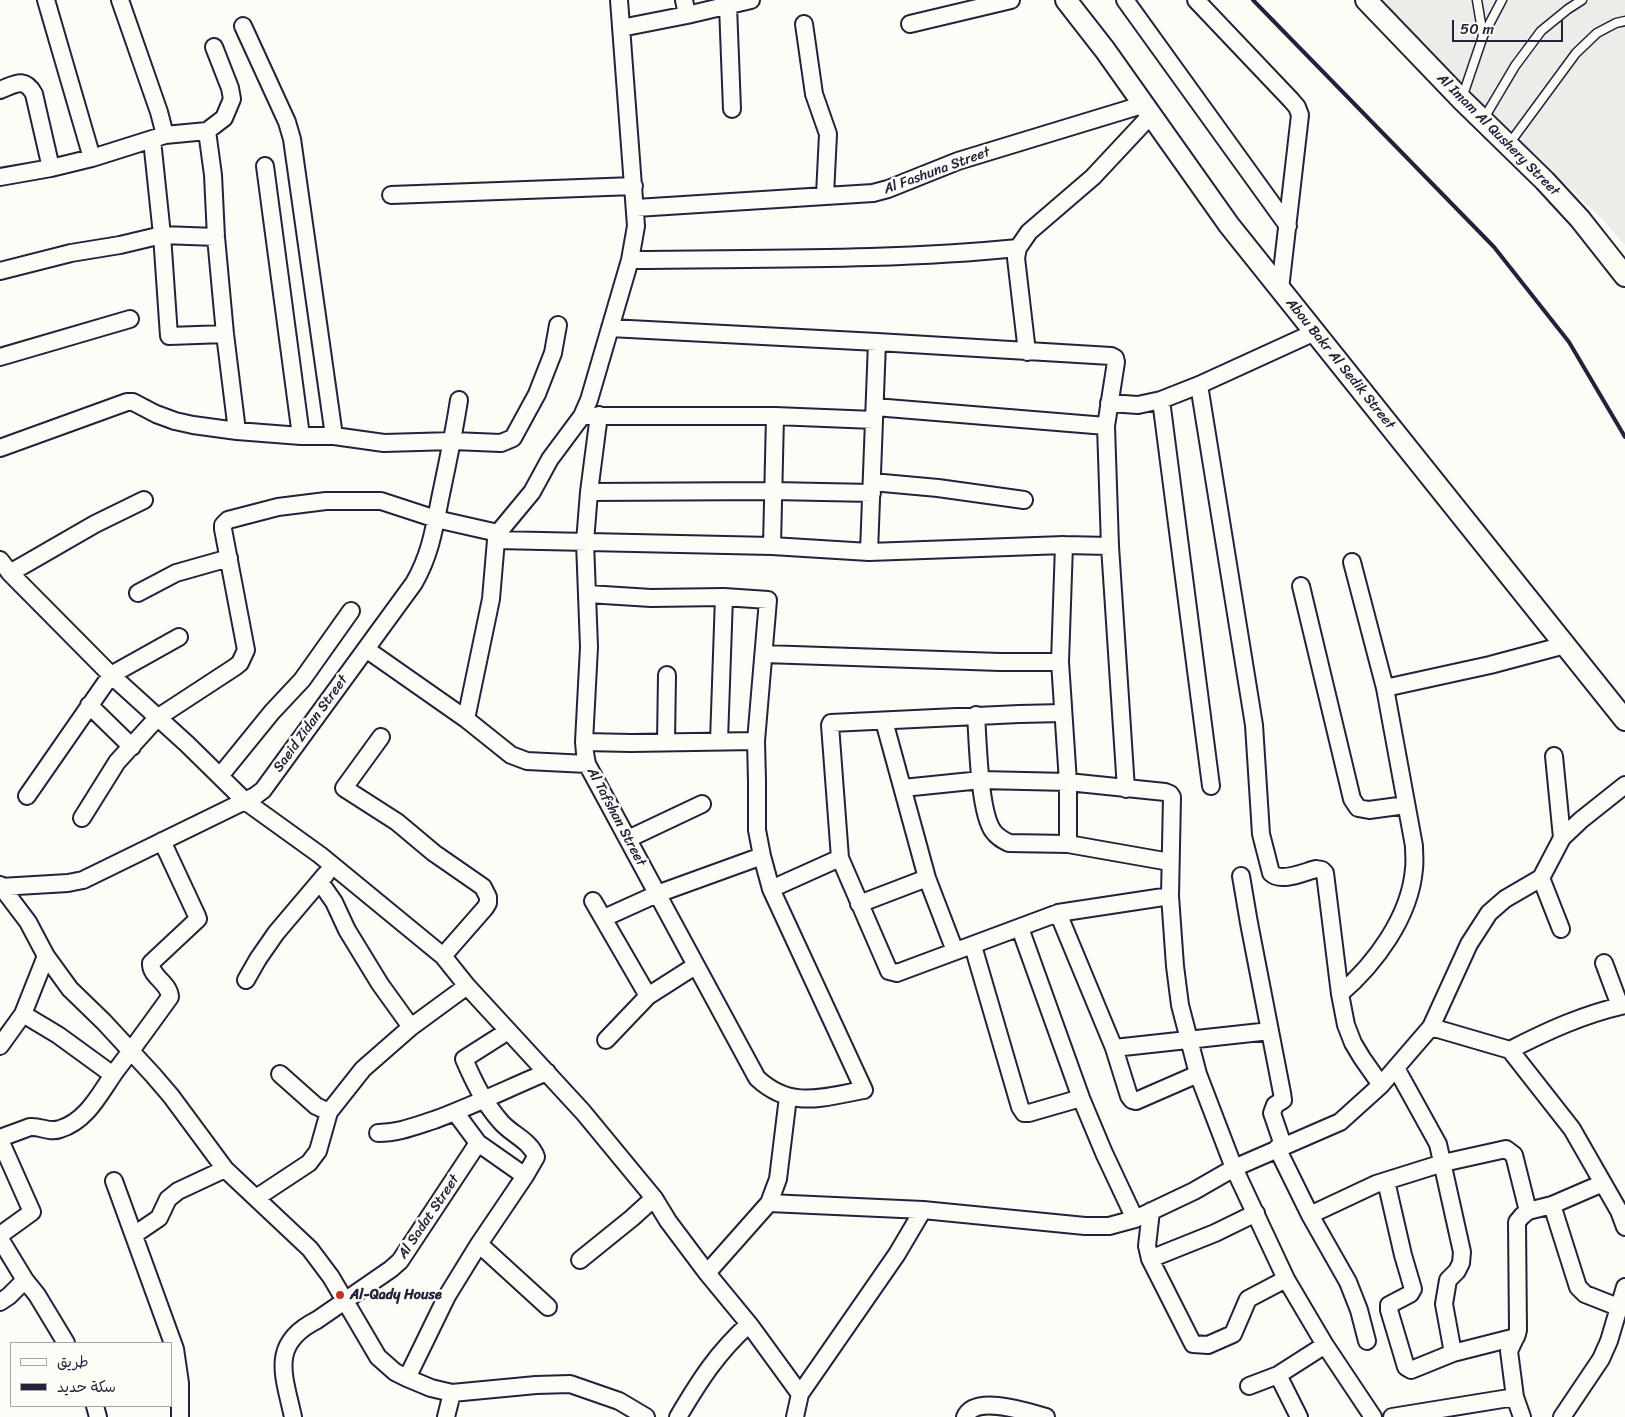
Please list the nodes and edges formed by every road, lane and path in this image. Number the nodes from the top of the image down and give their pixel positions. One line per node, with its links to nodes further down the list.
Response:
1 (46, 0): 30 (street)
2 (120, 0): 28 (street)
3 (619, 0): 19 (street)
4 (751, 0): 13 (street)
5 (1012, 0): 17 (street)
6 (1066, 0): 25 (street, Abou Bakr Al Sedik Street)
7 (1125, 0): 38 (street)
8 (1196, 0): 38 (street)
9 (1366, 0): 23 (street, Al Imam Al Qushery Street)
10 (1477, 0): 20 (lane)
11 (1502, 0): 20 (lane)
12 (1582, 0): 26 (lane)
13 (728, 6): 14 (street); 24 (street)
14 (686, 8): 19 (street)
15 (1625, 21): 29 (lane)
16 (804, 24): 35 (street)
17 (910, 24)
18 (243, 26): 66 (street)
19 (622, 28): 34 (street)
20 (1483, 36): 23 (lane)
21 (214, 47): 27 (street)
22 (0, 90): 32 (street)
23 (1462, 100): 26 (street, Al Imam Al Qushery Street)
24 (732, 109)
25 (1146, 111): 35 (street, Al Fashuna Street); 41 (street); 46 (street, Abou Bakr Al Sedik Street)
26 (1483, 121): 29 (street, Al Imam Al Qushery Street)
27 (207, 131): 28 (street); 40 (street)
28 (158, 137): 30 (street); 39 (street)
29 (1508, 146): 43 (street, Al Imam Al Qushery Street)
30 (92, 158): 32 (street)
31 (265, 166): 65 (street)
32 (51, 168): 33 (street)
33 (0, 177)
34 (634, 186): 36 (street); 37 (street)
35 (825, 195): 37 (street, Al Fashuna Street)
36 (390, 196)
37 (636, 208): 42 (street)
38 (1288, 226): 46 (street)
39 (162, 235): 40 (street); 44 (street); 51 (street)
40 (216, 237): 51 (street)
41 (1018, 248): 42 (street); 53 (street)
42 (630, 260): 49 (street)
43 (1619, 260): 45 (street, Al Imam Al Qushery Street)
44 (0, 272)
45 (1625, 276)
46 (1280, 289): 50 (street, Abou Bakr Al Sedik Street)
47 (130, 319): 54 (street)
48 (558, 325): 67 (street)
49 (610, 328): 52 (street); 61 (street)
50 (1315, 332): 55 (street); 90 (street, Abou Bakr Al Sedik Street)
51 (225, 334): 64 (street)
52 (877, 342): 53 (street); 59 (street)
53 (1026, 352): 58 (street)
54 (0, 357)
55 (1199, 385): 57 (street); 154 (street)
56 (459, 400): 67 (street, Saeid Zidan Street)
57 (1161, 400): 58 (street); 116 (street)
58 (1109, 403): 63 (street)
59 (874, 413): 62 (street); 63 (street); 69 (street)
60 (599, 415): 61 (street); 62 (street); 71 (street, Al Tafshan Street)
61 (582, 416): 75 (street)
62 (775, 416): 70 (street)
63 (1106, 426): 79 (street)
64 (237, 431): 65 (street); 68 (street)
65 (301, 436): 66 (street)
66 (334, 436): 67 (street)
67 (452, 441): 74 (street, Saeid Zidan Street)
68 (0, 448)
69 (872, 487): 70 (street); 73 (street); 80 (street)
70 (774, 491): 71 (street); 77 (street)
71 (589, 492): 76 (street, Al Tafshan Street)
72 (144, 500): 83 (street)
73 (1024, 500)
74 (436, 519): 75 (street); 81 (street); 91 (street, Saeid Zidan Street)
75 (497, 536): 76 (street); 101 (street)
76 (585, 542): 77 (street); 86 (street, Al Tafshan Street)
77 (772, 546): 80 (street)
78 (1064, 546): 79 (street); 80 (street); 93 (street)
79 (1110, 546): 118 (street)
80 (869, 552)
81 (229, 558): 85 (street); 100 (street)
82 (1352, 562): 96 (street)
83 (5, 567): 94 (street)
84 (1301, 586): 122 (street)
85 (138, 593)
86 (588, 594): 87 (street); 107 (street, Al Tafshan Street)
87 (724, 597): 92 (street); 105 (street)
88 (351, 610): 112 (street)
89 (179, 637): 94 (street)
90 (1565, 645): 96 (street); 102 (street, Abou Bakr Al Sedik Street)
91 (366, 649): 101 (street); 120 (street, Saeid Zidan Street)
92 (764, 654): 93 (street); 106 (street)
93 (1060, 662): 98 (street)
94 (111, 675): 97 (street); 100 (street)
95 (667, 676): 108 (street)
96 (1385, 688): 122 (street)
97 (89, 705): 109 (street); 119 (street)
98 (1063, 713): 99 (street); 114 (street)
99 (976, 715): 103 (street); 113 (street)
100 (157, 718): 109 (street); 112 (street)
101 (466, 718): 111 (street)
102 (1625, 720)
103 (884, 721): 117 (street); 129 (street)
104 (381, 737): 149 (street)
105 (719, 741): 106 (street); 108 (street)
106 (756, 741): 128 (street)
107 (584, 742): 108 (street); 111 (street, Al Tafshan Street)
108 (666, 742)
109 (132, 747): 123 (street)
110 (1554, 756): 124 (street)
111 (588, 764): 125 (street, Al Tafshan Street)
112 (220, 776): 120 (street)
113 (981, 780): 114 (street); 117 (street); 127 (street)
114 (1068, 782): 118 (street); 127 (street)
115 (1625, 785): 124 (street)
116 (1211, 786)
117 (903, 788): 133 (street)
118 (1126, 789): 130 (street)
119 (27, 796)
120 (245, 801): 126 (street, Saeid Zidan Street); 131 (street)
121 (702, 804): 125 (street)
122 (1406, 805): 154 (street)
123 (82, 818)
124 (1562, 838): 134 (street)
125 (628, 839): 138 (street, Al Tafshan Street)
126 (162, 841): 136 (street, Saeid Zidan Street); 167 (street)
127 (1068, 844): 130 (street)
128 (762, 856): 137 (street); 138 (street)
129 (840, 858): 137 (street); 141 (street)
130 (1170, 862): 139 (street)
131 (333, 866): 135 (street); 149 (street)
132 (1241, 876): 161 (street)
133 (926, 878): 141 (street); 147 (street)
134 (1541, 878): 145 (street); 159 (street)
135 (320, 882): 152 (street); 158 (street)
136 (0, 887): 148 (street)
137 (771, 889): 174 (street, Al Tafshan Street)
138 (657, 894): 143 (street); 151 (street, Al Tafshan Street)
139 (1170, 896): 142 (street); 163 (street)
140 (593, 901): 143 (street)
141 (859, 904): 147 (street)
142 (1058, 913): 144 (street); 165 (street)
143 (604, 918): 155 (street)
144 (1020, 928): 146 (street); 175 (street)
145 (1561, 929)
146 (973, 946): 147 (street); 175 (street)
147 (955, 952)
148 (46, 956): 157 (street); 167 (street)
149 (443, 956): 153 (street)
150 (1604, 963): 156 (street)
151 (696, 966): 155 (street); 174 (street, Al Tafshan Street)
152 (246, 980)
153 (467, 986): 158 (street); 160 (street)
154 (1340, 994): 173 (street)
155 (648, 996): 162 (street)
156 (1623, 1006): 166 (street)
157 (23, 1014): 164 (street); 170 (street)
158 (411, 1027): 177 (street)
159 (1430, 1027): 166 (street); 168 (street)
160 (508, 1031): 169 (street); 176 (street)
161 (1270, 1031): 163 (street); 182 (street)
162 (606, 1040)
163 (1189, 1041): 165 (street); 172 (street)
164 (0, 1046)
165 (1114, 1048): 172 (street)
166 (1510, 1050): 190 (street)
167 (131, 1052): 170 (street); 186 (street)
168 (1396, 1068): 173 (street); 183 (street)
169 (547, 1072): 176 (street); 192 (street)
170 (114, 1074): 180 (street)
171 (280, 1074): 177 (street)
172 (1198, 1074): 184 (street)
173 (1381, 1085): 182 (street)
174 (788, 1097): 193 (street)
175 (1081, 1098): 201 (street)
176 (483, 1100): 178 (street); 187 (street)
177 (329, 1112): 191 (street)
178 (455, 1112): 179 (street); 181 (street)
179 (378, 1133)
180 (0, 1139): 185 (street)
181 (478, 1143): 187 (street); 212 (street, Al Sadat Street)
182 (1280, 1147): 184 (street); 200 (street)
183 (1444, 1163): 189 (street); 198 (street); 221 (street)
184 (1234, 1168): 197 (street); 199 (street)
185 (5, 1169): 204 (street)
186 (225, 1169): 191 (street); 203 (street)
187 (525, 1176): 205 (street)
188 (114, 1181): 203 (street)
189 (1386, 1181): 200 (street); 221 (street)
190 (1603, 1183): 194 (street); 195 (street)
191 (256, 1198): 212 (street)
192 (654, 1198): 207 (street); 208 (street)
193 (769, 1203): 196 (street); 208 (street)
194 (1552, 1205): 198 (street); 215 (street)
195 (1622, 1209): 202 (street)
196 (923, 1210): 201 (street); 226 (street)
197 (1151, 1211): 201 (street); 206 (street)
198 (1528, 1211): 217 (street)
199 (1256, 1213): 206 (street); 209 (street)
200 (1310, 1215): 218 (street)
201 (1135, 1219)
202 (1625, 1227)
203 (134, 1234): 228 (street)
204 (0, 1238): 210 (street)
205 (479, 1244): 214 (street); 223 (street)
206 (1150, 1259): 209 (street)
207 (580, 1260)
208 (707, 1272): 216 (street)
209 (1286, 1279): 220 (street)
210 (25, 1280): 213 (street); 219 (street)
211 (1625, 1287): 215 (street)
212 (346, 1301): 223 (street); 229 (street, Al Sadat Street)
213 (0, 1302)
214 (548, 1307)
215 (1618, 1307): 240 (street)
216 (749, 1324): 226 (street); 232 (street)
217 (1516, 1337): 221 (street); 227 (street)
218 (1367, 1341)
219 (65, 1342)
220 (1325, 1345): 222 (street); 237 (street)
221 (1453, 1353)
222 (1278, 1374): 224 (street); 236 (street)
223 (407, 1378): 225 (street)
224 (1249, 1386)
225 (452, 1393): 230 (street); 231 (street)
226 (800, 1394): 233 (street)
227 (1515, 1397): 238 (street); 239 (street)
228 (180, 1417)
229 (293, 1417)
230 (446, 1417)
231 (646, 1417)
232 (678, 1417)
233 (795, 1417)
234 (965, 1417): 235 (street)
235 (1046, 1417)
236 (1299, 1417)
237 (1373, 1417)
238 (1392, 1417)
239 (1522, 1417)
240 (1562, 1417)

